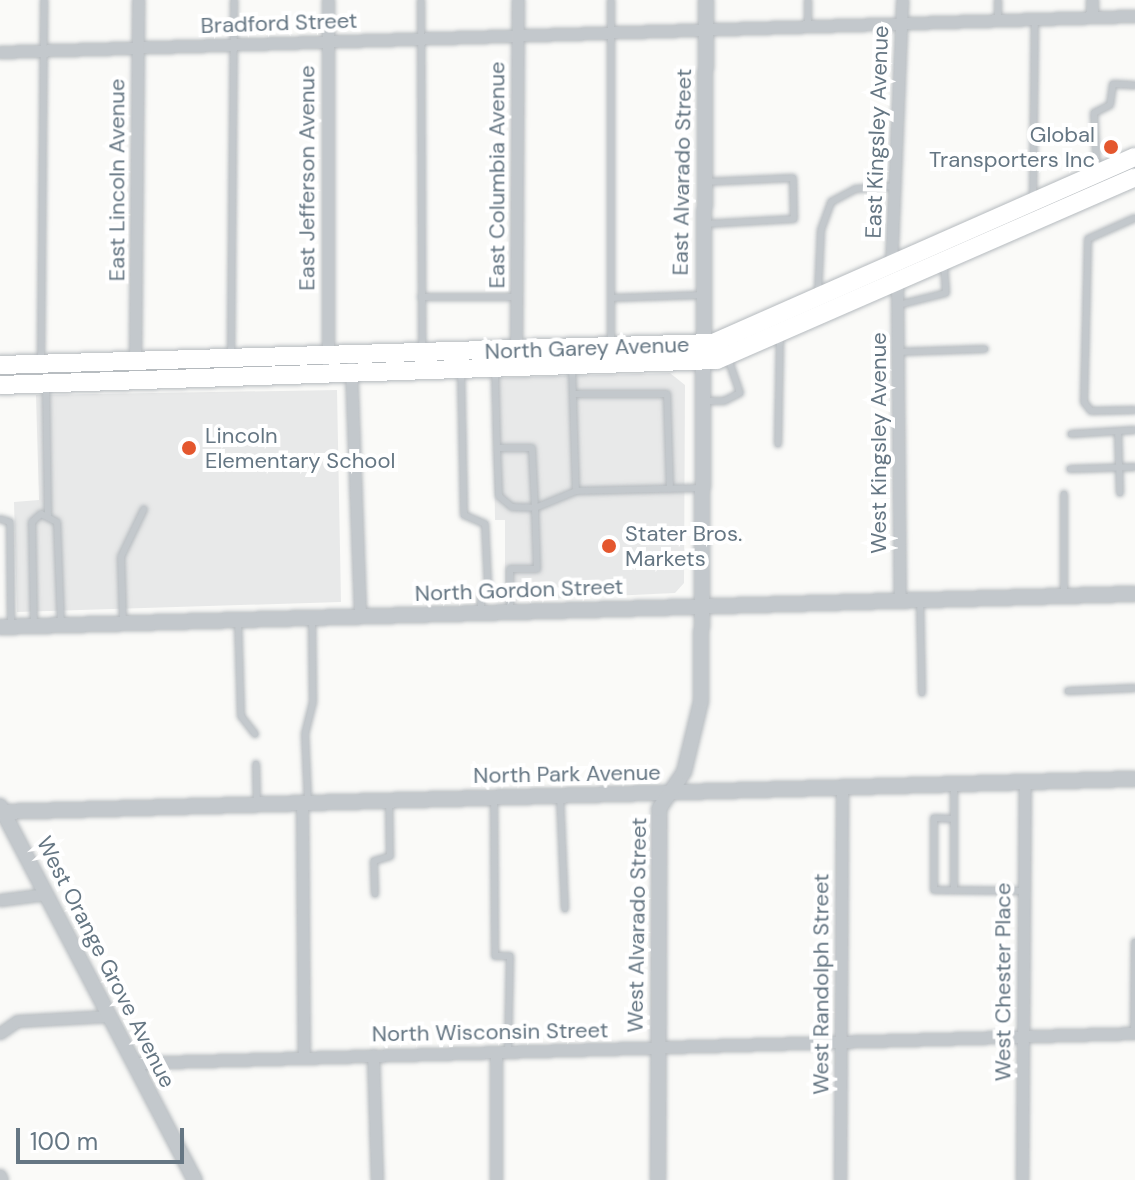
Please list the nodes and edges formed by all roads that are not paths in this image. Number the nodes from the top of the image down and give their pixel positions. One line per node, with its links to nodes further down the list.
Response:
1 (44, 0): 26 (lane)
2 (138, 0): 25 (street, East Lincoln Avenue)
3 (234, 0): 24 (lane)
4 (328, 0): 23 (street, East Jefferson Avenue)
5 (421, 0): 22 (lane)
6 (518, 0): 21 (street, East Columbia Avenue)
7 (611, 0): 20 (lane)
8 (706, 0): 19 (street, East Alvarado Street)
9 (808, 0): 18 (lane)
10 (902, 0): 17 (street, East Kingsley Avenue)
11 (998, 0): 16 (lane)
12 (1092, 0): 14 (street)
13 (1135, 16): 14 (street, Bradford Street)
14 (1092, 17): 15 (street, Bradford Street)
15 (1035, 19): 16 (street, Bradford Street); 34 (lane)
16 (998, 21): 17 (street, Bradford Street)
17 (902, 25): 18 (street, Bradford Street); 33 (street, East Kingsley Avenue)
18 (808, 27): 19 (street, Bradford Street)
19 (705, 31): 20 (street, Bradford Street); 32 (street, East Alvarado Street)
20 (611, 33): 21 (street, Bradford Street); 43 (lane)
21 (518, 36): 22 (street, Bradford Street); 42 (street, East Columbia Avenue)
22 (421, 38): 23 (street, Bradford Street); 41 (lane)
23 (327, 41): 24 (street, Bradford Street); 55 (street, East Jefferson Avenue)
24 (233, 44): 25 (street, Bradford Street); 57 (lane)
25 (138, 47): 26 (street, Bradford Street); 58 (street, East Lincoln Avenue)
26 (43, 50): 27 (street, Bradford Street); 59 (lane)
27 (0, 52)
28 (1135, 85): 30 (lane)
29 (1135, 157): 30 (main road, North Garey Avenue)
30 (1098, 174): 34 (main road, North Garey Avenue)
31 (1135, 177): 37 (main road, North Garey Avenue)
32 (704, 182): 36 (street, East Alvarado Street); 36 (lane)
33 (898, 186): 38 (street, East Kingsley Avenue); 44 (lane)
34 (1033, 203): 38 (main road, North Garey Avenue)
35 (1135, 218): 70 (lane)
36 (703, 224): 40 (street, East Alvarado Street)
37 (944, 263): 39 (main road, North Garey Avenue); 45 (lane)
38 (891, 265): 44 (main road, North Garey Avenue); 46 (street)
39 (897, 285): 45 (street, West Kingsley Avenue); 46 (main road, North Garey Avenue)
40 (703, 295): 43 (lane); 53 (street, East Alvarado Street)
41 (421, 297): 42 (lane); 51 (lane)
42 (516, 297): 49 (street, East Columbia Avenue)
43 (611, 298): 48 (lane)
44 (817, 299): 53 (main road, North Garey Avenue)
45 (898, 305): 52 (street, West Kingsley Avenue)
46 (840, 310): 47 (main road, North Garey Avenue)
47 (780, 336): 56 (main road, North Garey Avenue); 74 (lane)
48 (611, 347): 49 (main road, North Garey Avenue); 53 (main road, North Garey Avenue)
49 (516, 349): 51 (main road, North Garey Avenue)
50 (985, 349): 52 (lane)
51 (422, 352): 54 (main road, North Garey Avenue)
52 (898, 352): 91 (street, West Kingsley Avenue)
53 (703, 353): 56 (main road, North Garey Avenue); 61 (main road, North Garey Avenue); 69 (street, West Alvarado Street)
54 (351, 354): 55 (main road, North Garey Avenue); 65 (street)
55 (328, 355): 57 (main road, North Garey Avenue); 64 (street, East Jefferson Avenue)
56 (727, 356): 69 (lane)
57 (231, 358): 58 (main road, North Garey Avenue)
58 (135, 361): 59 (main road, North Garey Avenue)
59 (41, 364): 60 (main road, North Garey Avenue)
60 (0, 365)
61 (572, 367): 62 (main road, North Garey Avenue); 68 (lane)
62 (495, 369): 63 (main road, North Garey Avenue); 75 (lane)
63 (461, 370): 65 (main road, North Garey Avenue); 93 (lane)
64 (328, 375): 65 (main road, North Garey Avenue); 66 (main road, North Garey Avenue)
65 (351, 375): 95 (street)
66 (46, 384): 67 (main road, North Garey Avenue); 86 (lane)
67 (0, 385)
68 (573, 394): 80 (lane); 81 (lane)
69 (702, 401): 79 (street, West Alvarado Street)
70 (1135, 410)
71 (1135, 430): 72 (lane)
72 (1118, 431): 73 (lane); 76 (lane)
73 (1071, 434)
74 (778, 444)
75 (497, 448): 84 (lane); 84 (lane)
76 (1119, 467): 77 (lane); 78 (lane); 82 (lane)
77 (1135, 467)
78 (1070, 469)
79 (701, 488): 80 (lane); 92 (street, West Alvarado Street)
80 (670, 489): 81 (lane)
81 (576, 491): 84 (lane)
82 (1120, 493)
83 (1064, 494): 89 (lane)
84 (535, 508): 94 (lane)
85 (144, 509): 98 (lane)
86 (48, 515): 99 (lane); 101 (lane)
87 (0, 519): 100 (lane)
88 (1135, 594): 89 (street, North Gordon Street)
89 (1064, 596): 90 (street, North Gordon Street)
90 (920, 600): 91 (street, North Gordon Street); 104 (lane)
91 (900, 601): 92 (street, North Gordon Street)
92 (700, 607): 94 (street, North Gordon Street); 111 (street, West Alvarado Street)
93 (481, 612): 94 (street, North Gordon Street); 95 (street, North Gordon Street)
94 (510, 612)
95 (360, 616): 96 (street, North Gordon Street)
96 (312, 617): 97 (street, North Gordon Street); 115 (lane)
97 (238, 620): 98 (street, North Gordon Street); 105 (lane)
98 (123, 623): 99 (street, North Gordon Street)
99 (61, 625): 101 (street, North Gordon Street)
100 (6, 626): 101 (street, North Gordon Street)
101 (34, 626)
102 (1135, 688): 103 (lane)
103 (1068, 691)
104 (922, 693)
105 (255, 734)
106 (256, 764): 116 (lane)
107 (1135, 779): 108 (street, North Park Avenue)
108 (1025, 784): 109 (street, North Park Avenue); 120 (street, West Chester Place)
109 (954, 786): 110 (street, North Park Avenue); 118 (lane)
110 (842, 789): 111 (street, North Park Avenue); 130 (street, West Randolph Street)
111 (670, 793): 112 (street, North Park Avenue); 131 (street, West Alvarado Street)
112 (560, 796): 113 (street, North Park Avenue); 124 (lane)
113 (494, 798): 114 (street, North Park Avenue); 132 (lane)
114 (389, 800): 115 (street, North Park Avenue); 122 (lane)
115 (305, 802): 116 (street, North Park Avenue); 134 (street)
116 (257, 804): 117 (street, North Park Avenue)
117 (1, 810): 121 (street, West Orange Grove Avenue)
118 (954, 819): 119 (lane); 119 (lane)
119 (954, 890): 120 (lane)
120 (1023, 891): 129 (street, West Chester Place)
121 (46, 894): 123 (street); 126 (street, West Orange Grove Avenue)
122 (375, 894)
123 (0, 900)
124 (565, 909)
125 (1135, 942): 128 (lane)
126 (108, 1016): 127 (street); 135 (street, West Orange Grove Avenue)
127 (0, 1033)
128 (1135, 1033): 129 (street, North Wisconsin Street)
129 (1022, 1036): 130 (street, North Wisconsin Street); 141 (street, West Chester Place)
130 (840, 1042): 131 (street, North Wisconsin Street); 140 (street, West Randolph Street)
131 (657, 1048): 132 (street, North Wisconsin Street); 139 (street, West Alvarado Street)
132 (502, 1054): 133 (street, North Wisconsin Street); 138 (street)
133 (373, 1055): 134 (street, North Wisconsin Street); 137 (street)
134 (304, 1057): 135 (street, North Wisconsin Street)
135 (133, 1063): 136 (street, West Orange Grove Avenue)
136 (195, 1180)
137 (377, 1180)
138 (496, 1180)
139 (658, 1180)
140 (840, 1180)
141 (1022, 1180)

